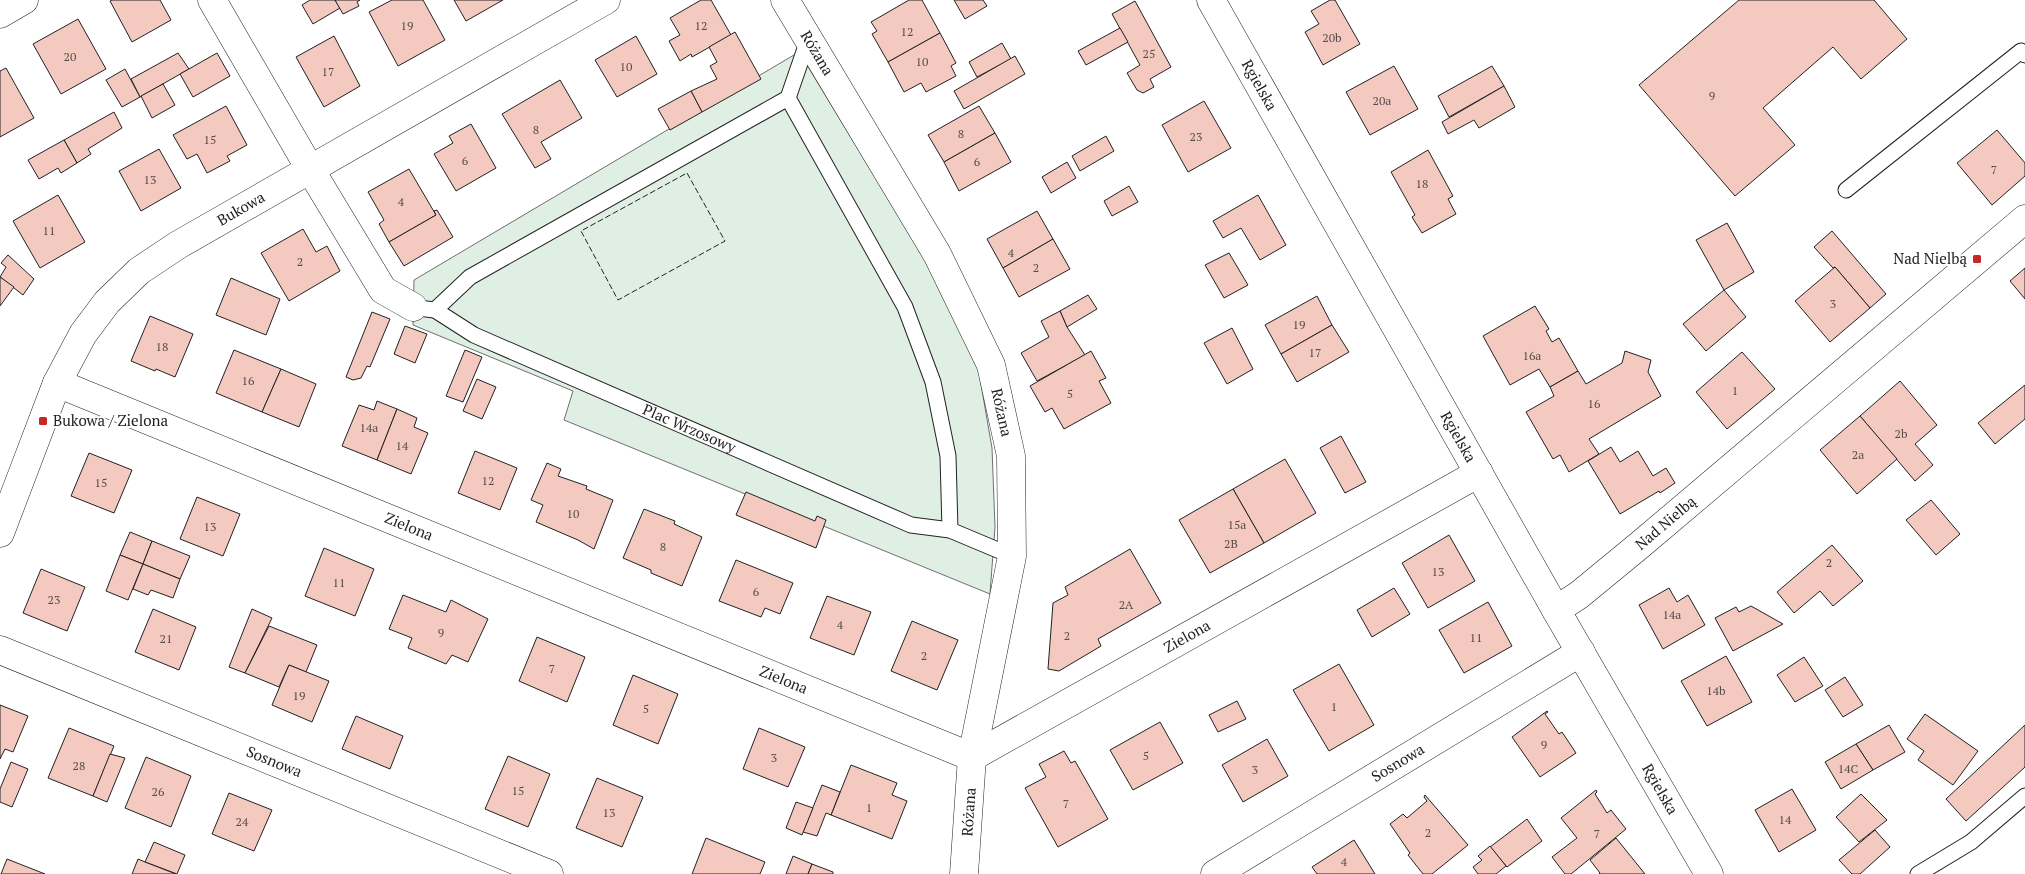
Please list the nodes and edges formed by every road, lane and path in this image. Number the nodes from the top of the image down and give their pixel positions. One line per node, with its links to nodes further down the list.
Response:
1 (24, 0): 6 (street)
2 (212, 0): 10 (street)
3 (606, 0): 10 (street, Bukowa)
4 (785, 0): 7 (street, Różana)
5 (1211, 0): 15 (street, Rgielska)
6 (0, 14)
7 (808, 40): 9 (lane); 18 (street, Różana)
8 (2025, 55): 11 (lane)
9 (788, 98): 13 (lane); 16 (lane)
10 (310, 169): 13 (street); 14 (street, Bukowa)
11 (1846, 190)
12 (2025, 219): 19 (street, Nad Nielbą)
13 (424, 309): 16 (lane, Plac Wrzosowy)
14 (57, 383): 17 (street, Bukowa); 22 (street, Zielona)
15 (1479, 473): 19 (street, Rgielska); 22 (street, Zielona)
16 (950, 530): 18 (lane, Plac Wrzosowy)
17 (0, 533)
18 (1012, 556): 22 (street, Różana)
19 (1556, 610): 21 (street, Rgielska)
20 (0, 650): 24 (street, Sosnowa)
21 (1581, 652): 26 (street, Sosnowa); 27 (street, Rgielska)
22 (972, 756): 25 (street, Różana)
23 (2025, 796): 28 (lane)
24 (549, 874)
25 (964, 874)
26 (1215, 874)
27 (1709, 874)
28 (1918, 874)

